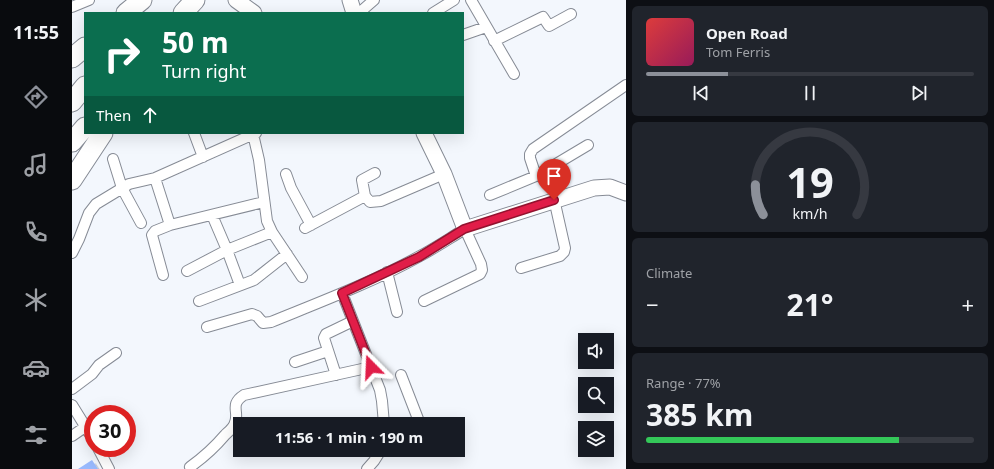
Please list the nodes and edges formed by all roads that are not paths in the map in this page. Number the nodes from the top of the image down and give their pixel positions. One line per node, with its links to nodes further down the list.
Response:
1 (89, 0): 9 (street)
2 (142, 0): 10 (highway)
3 (154, 0): 11 (highway)
4 (196, 0): 12 (highway); 13 (highway)
5 (350, 0): 14 (main road)
6 (374, 0): 15 (street)
7 (454, 0): 16 (street)
8 (471, 0): 18 (street)
9 (72, 7)
10 (127, 12)
11 (145, 12)
12 (184, 12)
13 (188, 12)
14 (354, 12)
15 (360, 12)
16 (435, 12)
17 (571, 14): 20 (street)
18 (486, 27): 19 (street); 20 (street)
19 (464, 35)
20 (494, 41): 23 (street)
21 (84, 48): 22 (highway)
22 (72, 58)
23 (514, 74)
24 (626, 85): 39 (street)
25 (84, 87): 26 (highway)
26 (72, 102)
27 (84, 128): 32 (highway)
28 (102, 134): 41 (highway)
29 (194, 134): 34 (street)
30 (254, 134): 34 (street); 47 (street)
31 (424, 134): 38 (main road)
32 (72, 142)
33 (588, 145): 39 (street)
34 (203, 157): 40 (street)
35 (113, 159): 42 (street)
36 (375, 173): 45 (street)
37 (286, 174): 45 (street)
38 (444, 174): 45 (street); 51 (main road)
39 (536, 176): 44 (street)
40 (155, 178): 42 (street); 50 (street)
41 (72, 180)
42 (122, 188): 49 (street); 54 (street)
43 (626, 193): 46 (main road)
44 (490, 195)
45 (365, 196)
46 (554, 200): 51 (main road); 56 (street)
47 (264, 202): 48 (street); 52 (street)
48 (212, 215): 50 (street); 53 (street)
49 (141, 223)
50 (170, 225): 59 (street)
51 (464, 229): 58 (street); 64 (street)
52 (272, 232): 53 (street); 55 (street)
53 (227, 250): 57 (street); 61 (street)
54 (72, 253)
55 (287, 254): 60 (street); 61 (street)
56 (521, 268)
57 (187, 271)
58 (387, 272): 62 (street); 65 (street)
59 (163, 275)
60 (302, 277)
61 (240, 286): 63 (street)
62 (342, 293): 66 (street); 67 (street)
63 (199, 301)
64 (424, 301)
65 (397, 312)
66 (353, 321): 68 (street); 71 (street)
67 (207, 327)
68 (328, 351): 70 (street); 72 (street)
69 (116, 353): 74 (street)
70 (295, 362)
71 (371, 367): 72 (street); 76 (street)
72 (336, 375): 83 (street)
73 (401, 375): 77 (street)
74 (72, 389)
75 (72, 408): 78 (street)
76 (383, 417)
77 (417, 417)
78 (84, 424)
79 (84, 428): 80 (street)
80 (72, 436)
81 (103, 457): 84 (street)
82 (377, 457): 85 (street)
83 (189, 468)
84 (109, 469)
85 (367, 469)

